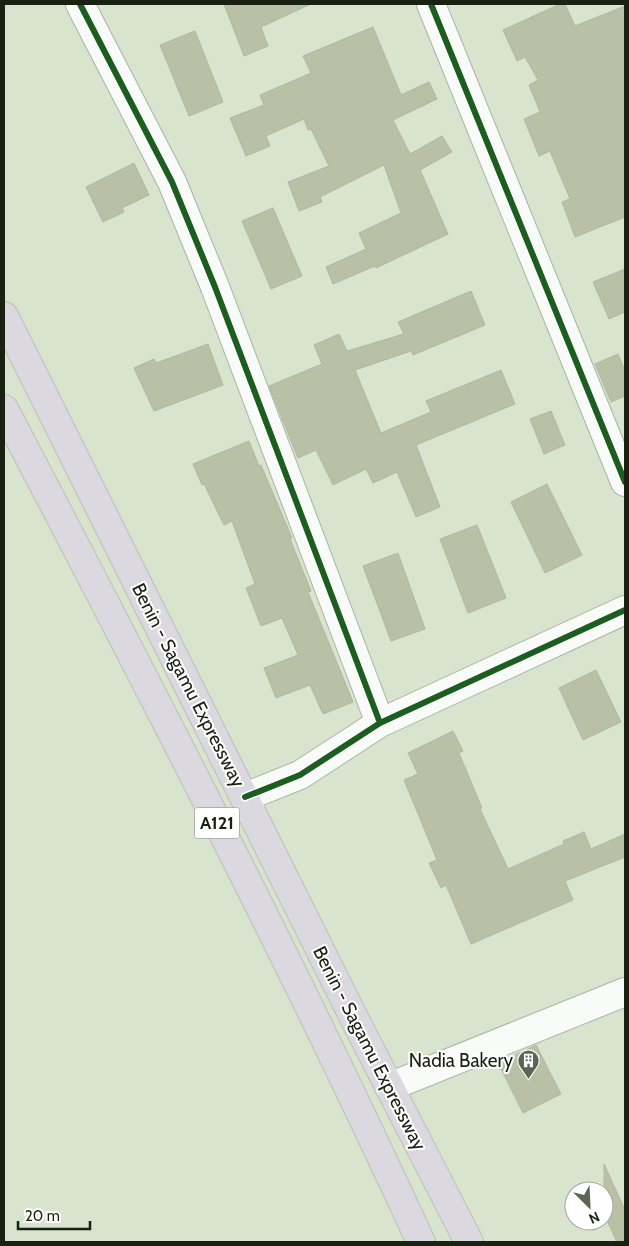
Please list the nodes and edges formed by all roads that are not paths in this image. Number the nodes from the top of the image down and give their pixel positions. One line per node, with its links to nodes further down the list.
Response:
1 (80, 4): 7 (street)
2 (431, 4): 5 (street)
3 (4, 316): 8 (highway, Benin - Sagamu Expressway / A121)
4 (4, 409): 11 (highway, A121)
5 (625, 482)
6 (625, 610): 7 (street)
7 (380, 723): 8 (street)
8 (245, 797): 10 (highway, Benin - Sagamu Expressway / A121)
9 (625, 992): 10 (street)
10 (389, 1087): 12 (highway, Benin - Sagamu Expressway / A121)
11 (421, 1242)
12 (469, 1242)

